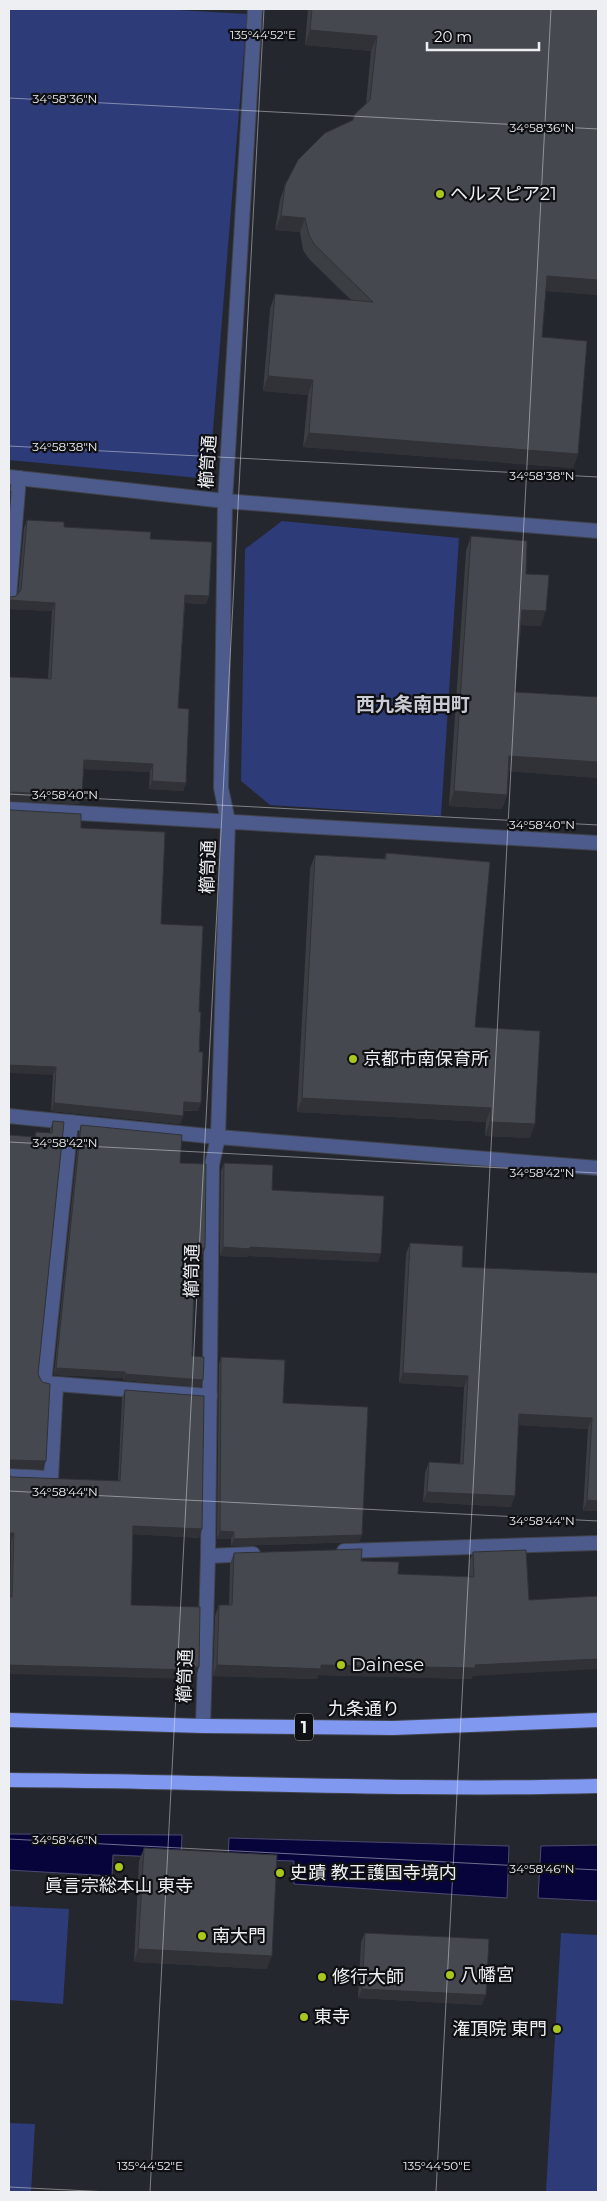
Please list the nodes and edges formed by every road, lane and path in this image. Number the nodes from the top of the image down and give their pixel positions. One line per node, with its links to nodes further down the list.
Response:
1 (255, 9): 3 (street, 櫛笥通)
2 (14, 477): 3 (street); 5 (street)
3 (225, 501): 4 (street); 7 (street, 櫛笥通)
4 (598, 531)
5 (9, 597)
6 (9, 809): 7 (street)
7 (228, 821): 8 (street); 11 (street, 櫛笥通)
8 (598, 843)
9 (9, 1116): 10 (street)
10 (71, 1122): 11 (street); 13 (street)
11 (218, 1137): 12 (street); 14 (street, 櫛笥通)
12 (598, 1168)
13 (56, 1384): 14 (street); 15 (street)
14 (210, 1396): 19 (street, 櫛笥通)
15 (9, 1476)
16 (598, 1543): 17 (street)
17 (333, 1551)
18 (266, 1554): 19 (street)
19 (208, 1556): 22 (street, 櫛笥通)
20 (9, 1720): 22 (highway, 九条通り / 1)
21 (598, 1720): 22 (highway, 九条通り / 1)
22 (203, 1726)
23 (9, 1780): 24 (highway)
24 (598, 1786)

